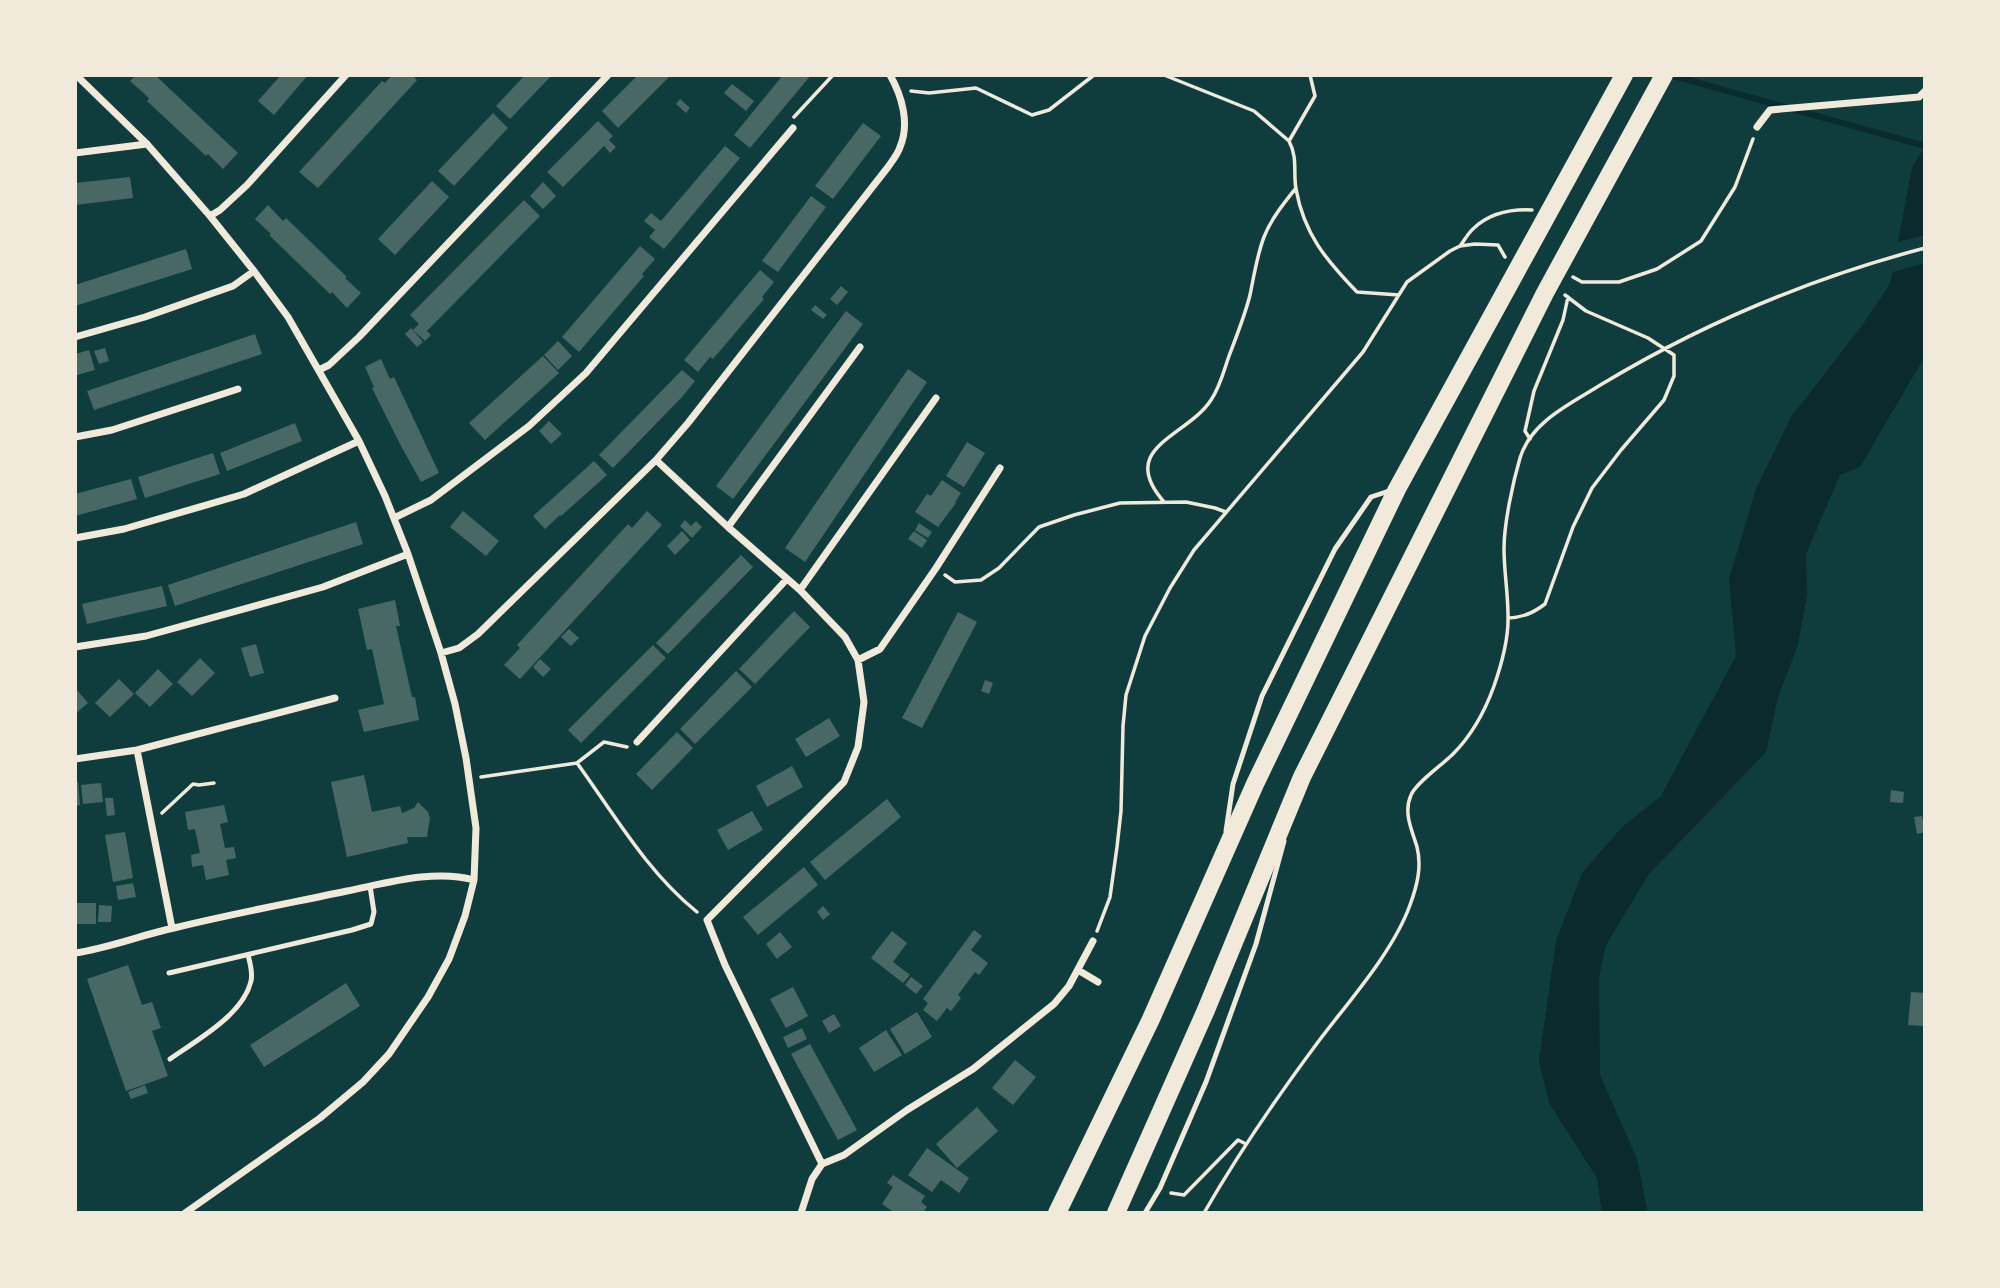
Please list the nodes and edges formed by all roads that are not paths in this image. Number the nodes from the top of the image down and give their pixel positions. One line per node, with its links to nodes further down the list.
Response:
1 (76, 75): 10 (street)
2 (345, 75): 12 (street)
3 (608, 75): 16 (street)
4 (890, 75): 21 (street)
5 (1625, 75): 23 (highway)
6 (1664, 75): 37 (highway)
7 (1925, 91): 8 (street)
8 (1757, 127)
9 (793, 128): 24 (street)
10 (147, 144): 11 (street); 12 (street)
11 (75, 153)
12 (210, 216): 13 (street)
13 (254, 271): 14 (street); 16 (street)
14 (75, 337)
15 (860, 347): 25 (street)
16 (319, 370): 20 (street)
17 (238, 389): 19 (street)
18 (936, 397): 29 (street)
19 (75, 437)
20 (359, 441): 24 (street); 26 (street)
21 (656, 460): 25 (street); 31 (street)
22 (1000, 468): 32 (street)
23 (1396, 489): 38 (highway); 38 (lane)
24 (394, 519): 27 (street)
25 (728, 527): 28 (street)
26 (75, 538)
27 (408, 554): 30 (street); 31 (street)
28 (786, 580): 29 (street); 34 (street)
29 (800, 590): 32 (street)
30 (75, 647)
31 (441, 653): 39 (street)
32 (858, 660): 49 (street)
33 (335, 698): 35 (street)
34 (636, 742)
35 (136, 750): 36 (street); 41 (street)
36 (75, 758)
37 (1302, 777): 53 (highway); 54 (lane)
38 (1222, 858): 52 (highway)
39 (474, 880): 40 (street); 50 (street)
40 (370, 887): 41 (street); 44 (lane)
41 (172, 928): 43 (street)
42 (1093, 941): 45 (street)
43 (75, 953)
44 (248, 954): 46 (lane); 48 (lane)
45 (1078, 970): 47 (street); 49 (street)
46 (169, 973)
47 (1098, 982)
48 (170, 1059)
49 (822, 1164): 51 (street)
50 (185, 1213)
51 (801, 1213)
52 (1057, 1213)
53 (1116, 1213)
54 (1146, 1213)

